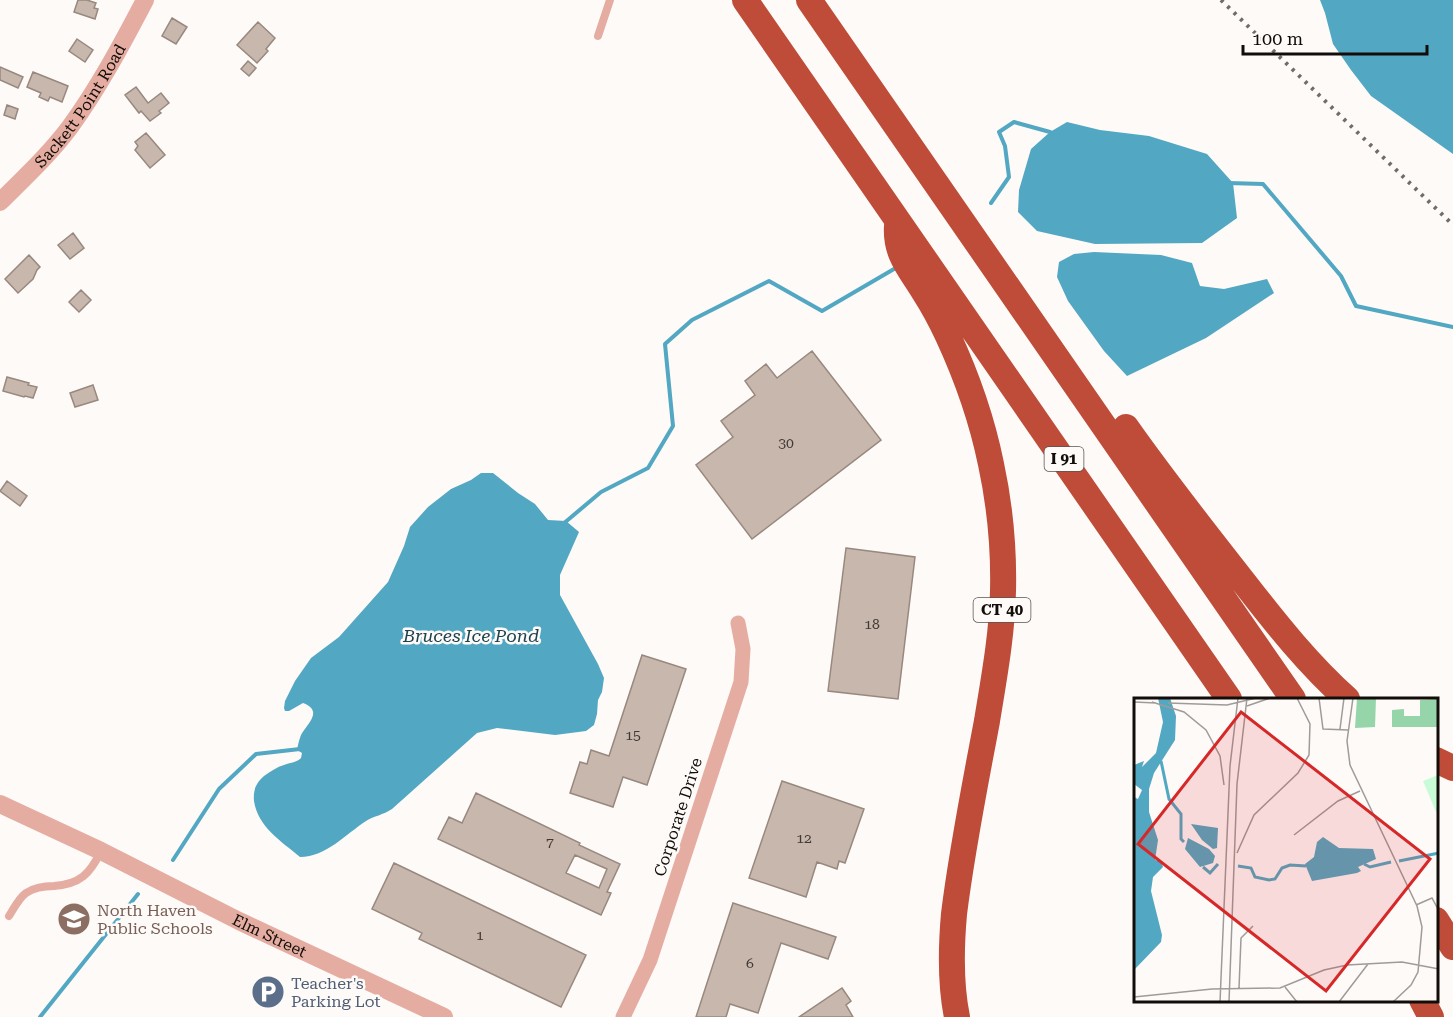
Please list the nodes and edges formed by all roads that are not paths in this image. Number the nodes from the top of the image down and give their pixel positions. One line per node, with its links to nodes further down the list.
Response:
1 (145, 0): 6 (street, Sackett Point Road)
2 (610, 0): 5 (lane)
3 (745, 0): 7 (highway, I 91)
4 (809, 0): 8 (highway)
5 (597, 36)
6 (0, 202)
7 (898, 220): 10 (highway, I 91); 23 (highway, CT 40)
8 (1074, 383): 11 (highway); 12 (highway)
9 (738, 623): 22 (street, Corporate Drive)
10 (1228, 698)
11 (1292, 698)
12 (1346, 698)
13 (1438, 760): 14 (highway)
14 (1453, 768)
15 (0, 804): 16 (street, Elm Street)
16 (101, 851): 17 (lane); 21 (street, Elm Street)
17 (9, 916)
18 (1438, 922): 19 (highway)
19 (1453, 948)
20 (1423, 1002): 24 (highway)
21 (444, 1017)
22 (623, 1017)
23 (957, 1017)
24 (1431, 1017)

